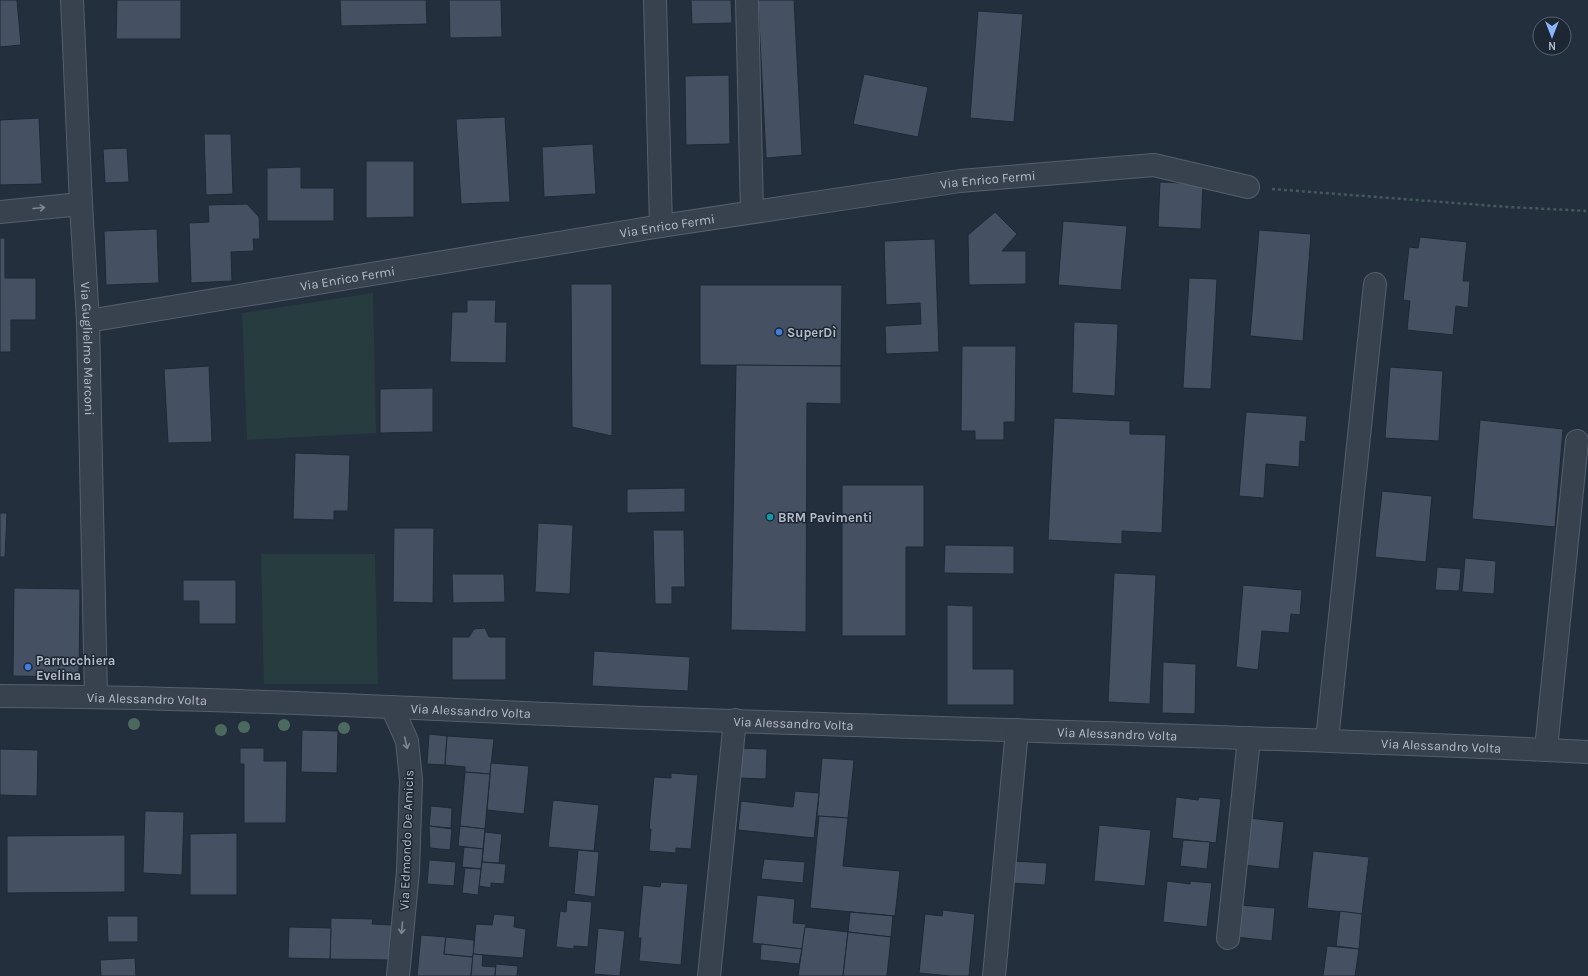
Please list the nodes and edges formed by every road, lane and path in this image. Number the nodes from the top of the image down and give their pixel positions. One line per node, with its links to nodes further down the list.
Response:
1 (72, 0): 5 (street, Via Guglielmo Marconi)
2 (655, 0): 9 (street)
3 (747, 0): 8 (street)
4 (1248, 187): 6 (path); 8 (street, Via Enrico Fermi)
5 (81, 204): 7 (street, one-way to 5); 11 (street, Via Guglielmo Marconi)
6 (1588, 211)
7 (0, 212)
8 (752, 212): 9 (street, Via Enrico Fermi)
9 (661, 226): 11 (street, Via Enrico Fermi)
10 (1375, 284): 19 (street)
11 (88, 321): 14 (street, Via Guglielmo Marconi)
12 (1577, 441): 20 (street)
13 (0, 696): 14 (street, Via Alessandro Volta)
14 (96, 697): 15 (street, Via Alessandro Volta)
15 (392, 707): 16 (street, Via Alessandro Volta); 23 (street, Via Edmondo De Amicis, one-way to 23)
16 (735, 720): 17 (street, Via Alessandro Volta); 24 (street)
17 (1017, 730): 18 (street, Via Alessandro Volta); 25 (street)
18 (1250, 738): 19 (street, Via Alessandro Volta); 22 (street)
19 (1327, 740): 20 (street, Via Alessandro Volta)
20 (1546, 750): 21 (street, Via Alessandro Volta)
21 (1588, 752)
22 (1228, 938)
23 (398, 976)
24 (709, 976)
25 (994, 976)

